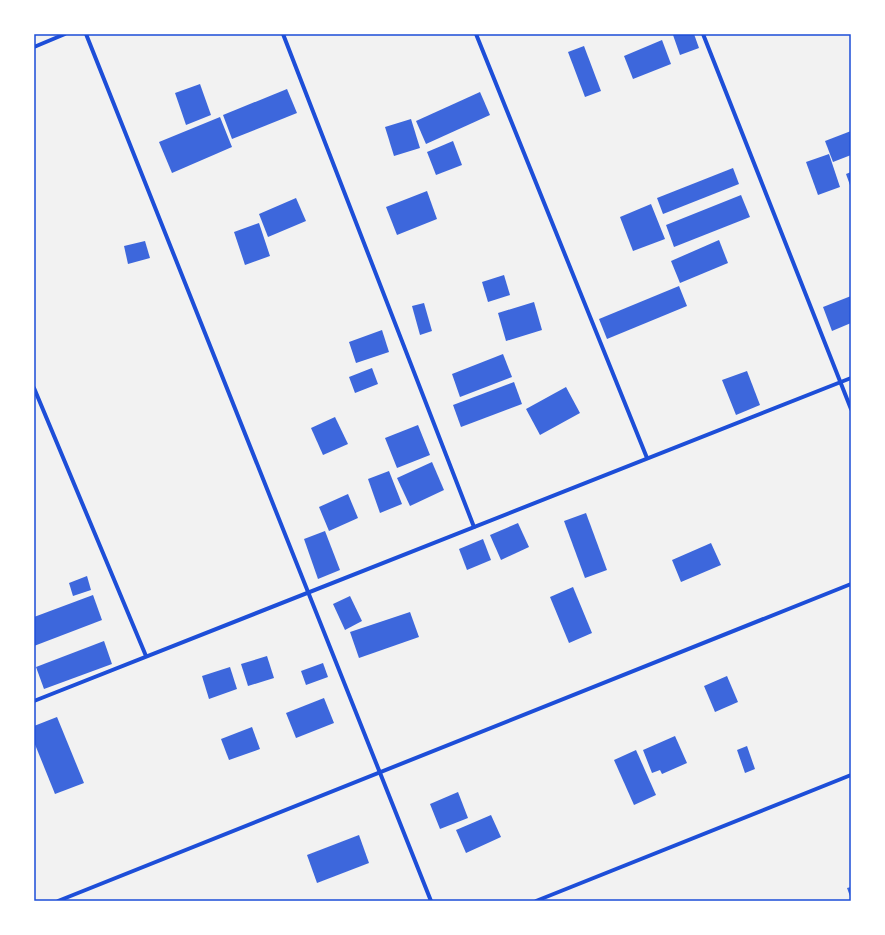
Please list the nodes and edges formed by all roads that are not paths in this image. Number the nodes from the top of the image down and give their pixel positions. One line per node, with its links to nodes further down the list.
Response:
1 (65, 34): 6 (street)
2 (86, 34): 14 (street)
3 (283, 34): 12 (street)
4 (476, 34): 11 (street)
5 (703, 34): 8 (street)
6 (34, 47)
7 (851, 378): 8 (street)
8 (840, 382): 10 (street); 11 (street)
9 (34, 388): 15 (street)
10 (851, 409)
11 (648, 458): 12 (street)
12 (474, 527): 14 (street)
13 (851, 584): 17 (street)
14 (308, 592): 15 (street); 17 (street)
15 (146, 656): 16 (street)
16 (34, 701)
17 (380, 772): 19 (street); 20 (street)
18 (851, 775): 21 (street)
19 (58, 901)
20 (431, 901)
21 (536, 901)

